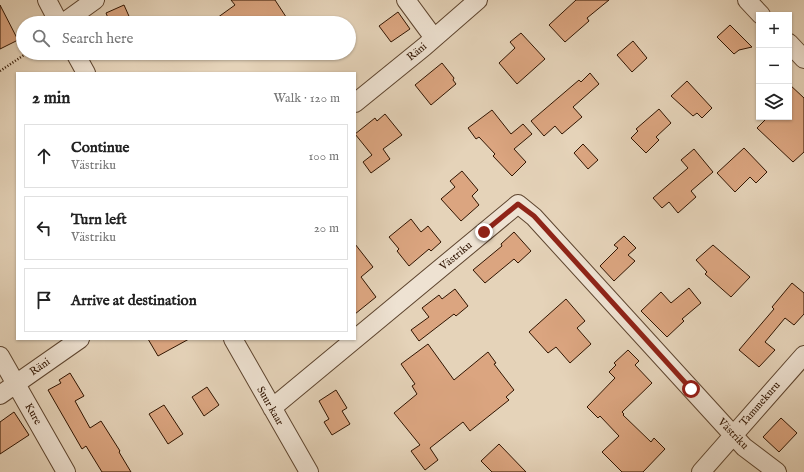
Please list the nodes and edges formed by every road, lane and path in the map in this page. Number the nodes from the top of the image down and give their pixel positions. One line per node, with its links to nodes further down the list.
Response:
1 (47, 0): 7 (street)
2 (95, 0): 8 (street)
3 (406, 0): 9 (street)
4 (478, 0): 9 (street, Räni)
5 (747, 0): 6 (street)
6 (758, 12)
7 (55, 16)
8 (73, 16)
9 (434, 38): 16 (street, Räni)
10 (792, 46): 11 (street)
11 (804, 59)
12 (16, 60): 14 (path)
13 (79, 60): 15 (street)
14 (0, 71)
15 (85, 72)
16 (356, 102)
17 (356, 338): 26 (street, Västriku)
18 (79, 340): 23 (street, Räni)
19 (234, 340): 25 (street, Suur kaar)
20 (354, 340): 25 (street, Västriku)
21 (804, 355): 26 (street, Tammekuru)
22 (0, 356): 23 (street, Kure)
23 (16, 385): 24 (street, Räni); 27 (street, Kure)
24 (0, 395)
25 (272, 408): 28 (street, Suur kaar)
26 (733, 436): 29 (street, Tammekuru); 30 (street, Västriku)
27 (66, 472)
28 (309, 472)
29 (701, 472)
30 (777, 472)

